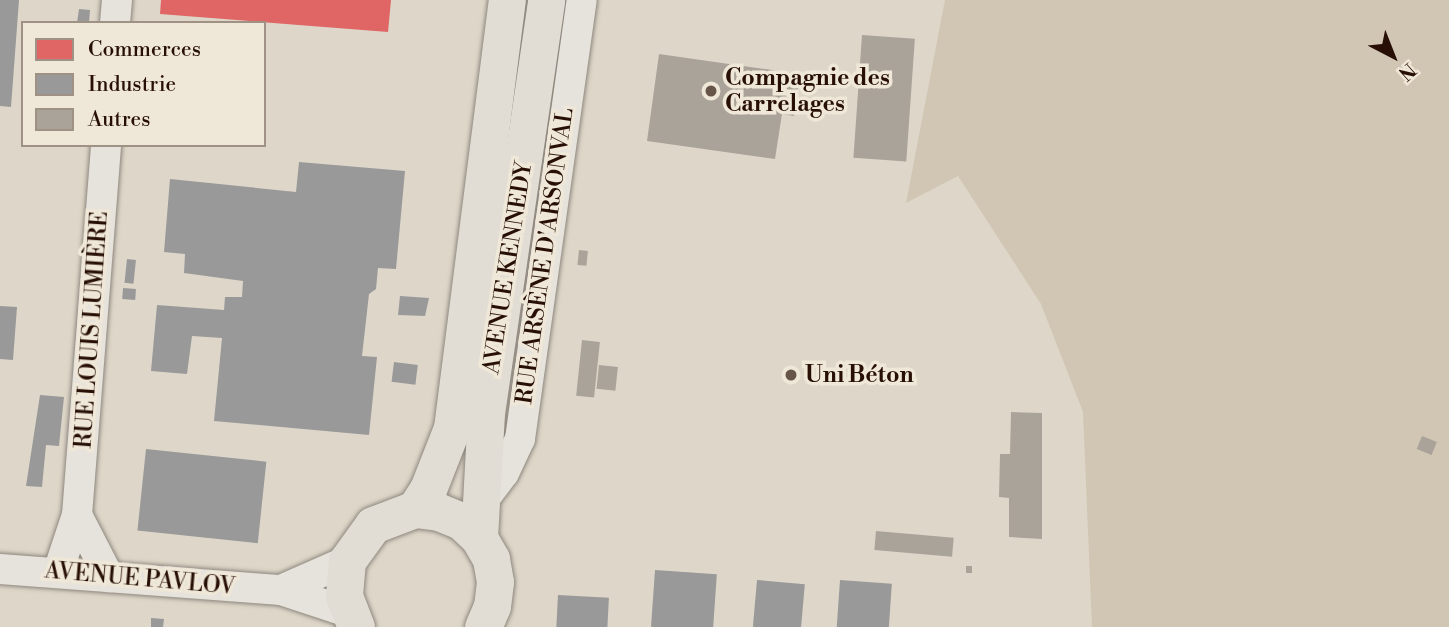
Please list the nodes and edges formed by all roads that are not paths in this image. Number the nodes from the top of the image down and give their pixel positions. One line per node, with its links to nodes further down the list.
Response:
1 (117, 0): 5 (street)
2 (507, 0): 7 (main road, AVENUE KENNEDY)
3 (545, 0): 9 (main road, AVENUE KENNEDY)
4 (582, 0): 9 (street, RUE ARSÈNE D'ARSONVAL)
5 (115, 21)
6 (106, 147): 8 (street, RUE LOUIS LUMIÈRE)
7 (415, 509): 9 (main road); 10 (main road)
8 (77, 515): 12 (street, RUE LOUIS LUMIÈRE); 13 (street)
9 (480, 520): 16 (main road)
10 (348, 561): 14 (street, AVENUE PAVLOV); 15 (main road)
11 (0, 569): 12 (street, AVENUE PAVLOV)
12 (58, 572): 13 (street, AVENUE PAVLOV)
13 (109, 577): 14 (street, AVENUE PAVLOV)
14 (281, 590): 15 (street, AVENUE PAVLOV)
15 (352, 620)
16 (483, 627)

